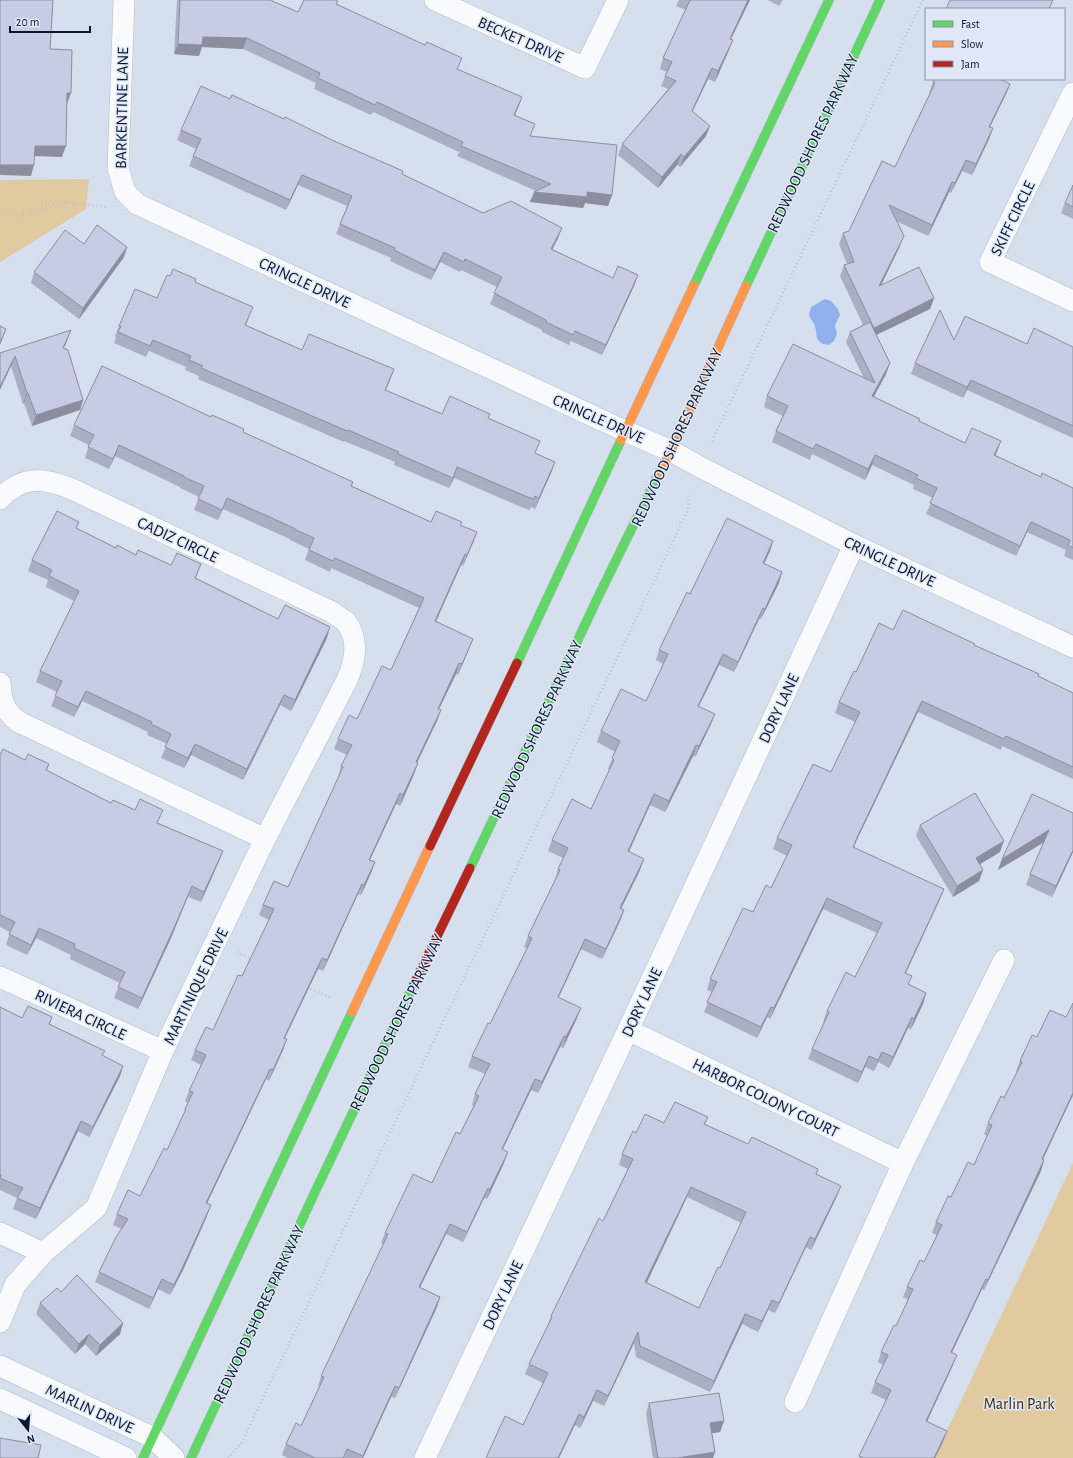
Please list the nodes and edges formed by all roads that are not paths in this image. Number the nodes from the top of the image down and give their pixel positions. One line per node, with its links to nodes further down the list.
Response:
1 (124, 0): 7 (street, BARKENTINE LANE)
2 (435, 0): 3 (street, BECKET DRIVE)
3 (618, 0)
4 (829, 0): 9 (main road)
5 (880, 0): 10 (main road, REDWOOD SHORES PARKWAY)
6 (1073, 93): 8 (street, SKIFF CIRCLE)
7 (125, 192): 9 (street, CRINGLE DRIVE)
8 (1073, 301)
9 (625, 432): 10 (street, CRINGLE DRIVE); 28 (main road)
10 (671, 451): 12 (street, CRINGLE DRIVE); 32 (main road, REDWOOD SHORES PARKWAY)
11 (0, 499): 13 (street, CADIZ CIRCLE)
12 (854, 545): 14 (street, CRINGLE DRIVE); 19 (street, DORY LANE)
13 (350, 629): 16 (street, MARTINIQUE DRIVE)
14 (1073, 647)
15 (0, 683): 16 (street)
16 (265, 839): 20 (street, MARTINIQUE DRIVE)
17 (1004, 960): 21 (street)
18 (0, 977): 20 (street, RIVIERA CIRCLE)
19 (628, 1030): 21 (street, HARBOR COLONY COURT); 33 (street, DORY LANE)
20 (163, 1052): 23 (street, MARTINIQUE DRIVE)
21 (903, 1163): 27 (street)
22 (0, 1233): 23 (street)
23 (42, 1254): 24 (street, MARTINIQUE DRIVE)
24 (0, 1322)
25 (0, 1366): 28 (street, MARLIN DRIVE)
26 (0, 1399): 29 (street, MARLIN DRIVE)
27 (795, 1402)
28 (152, 1437): 30 (main road); 31 (street, MARLIN DRIVE)
29 (126, 1458)
30 (143, 1458)
31 (174, 1458)
32 (191, 1458)
33 (425, 1458)

